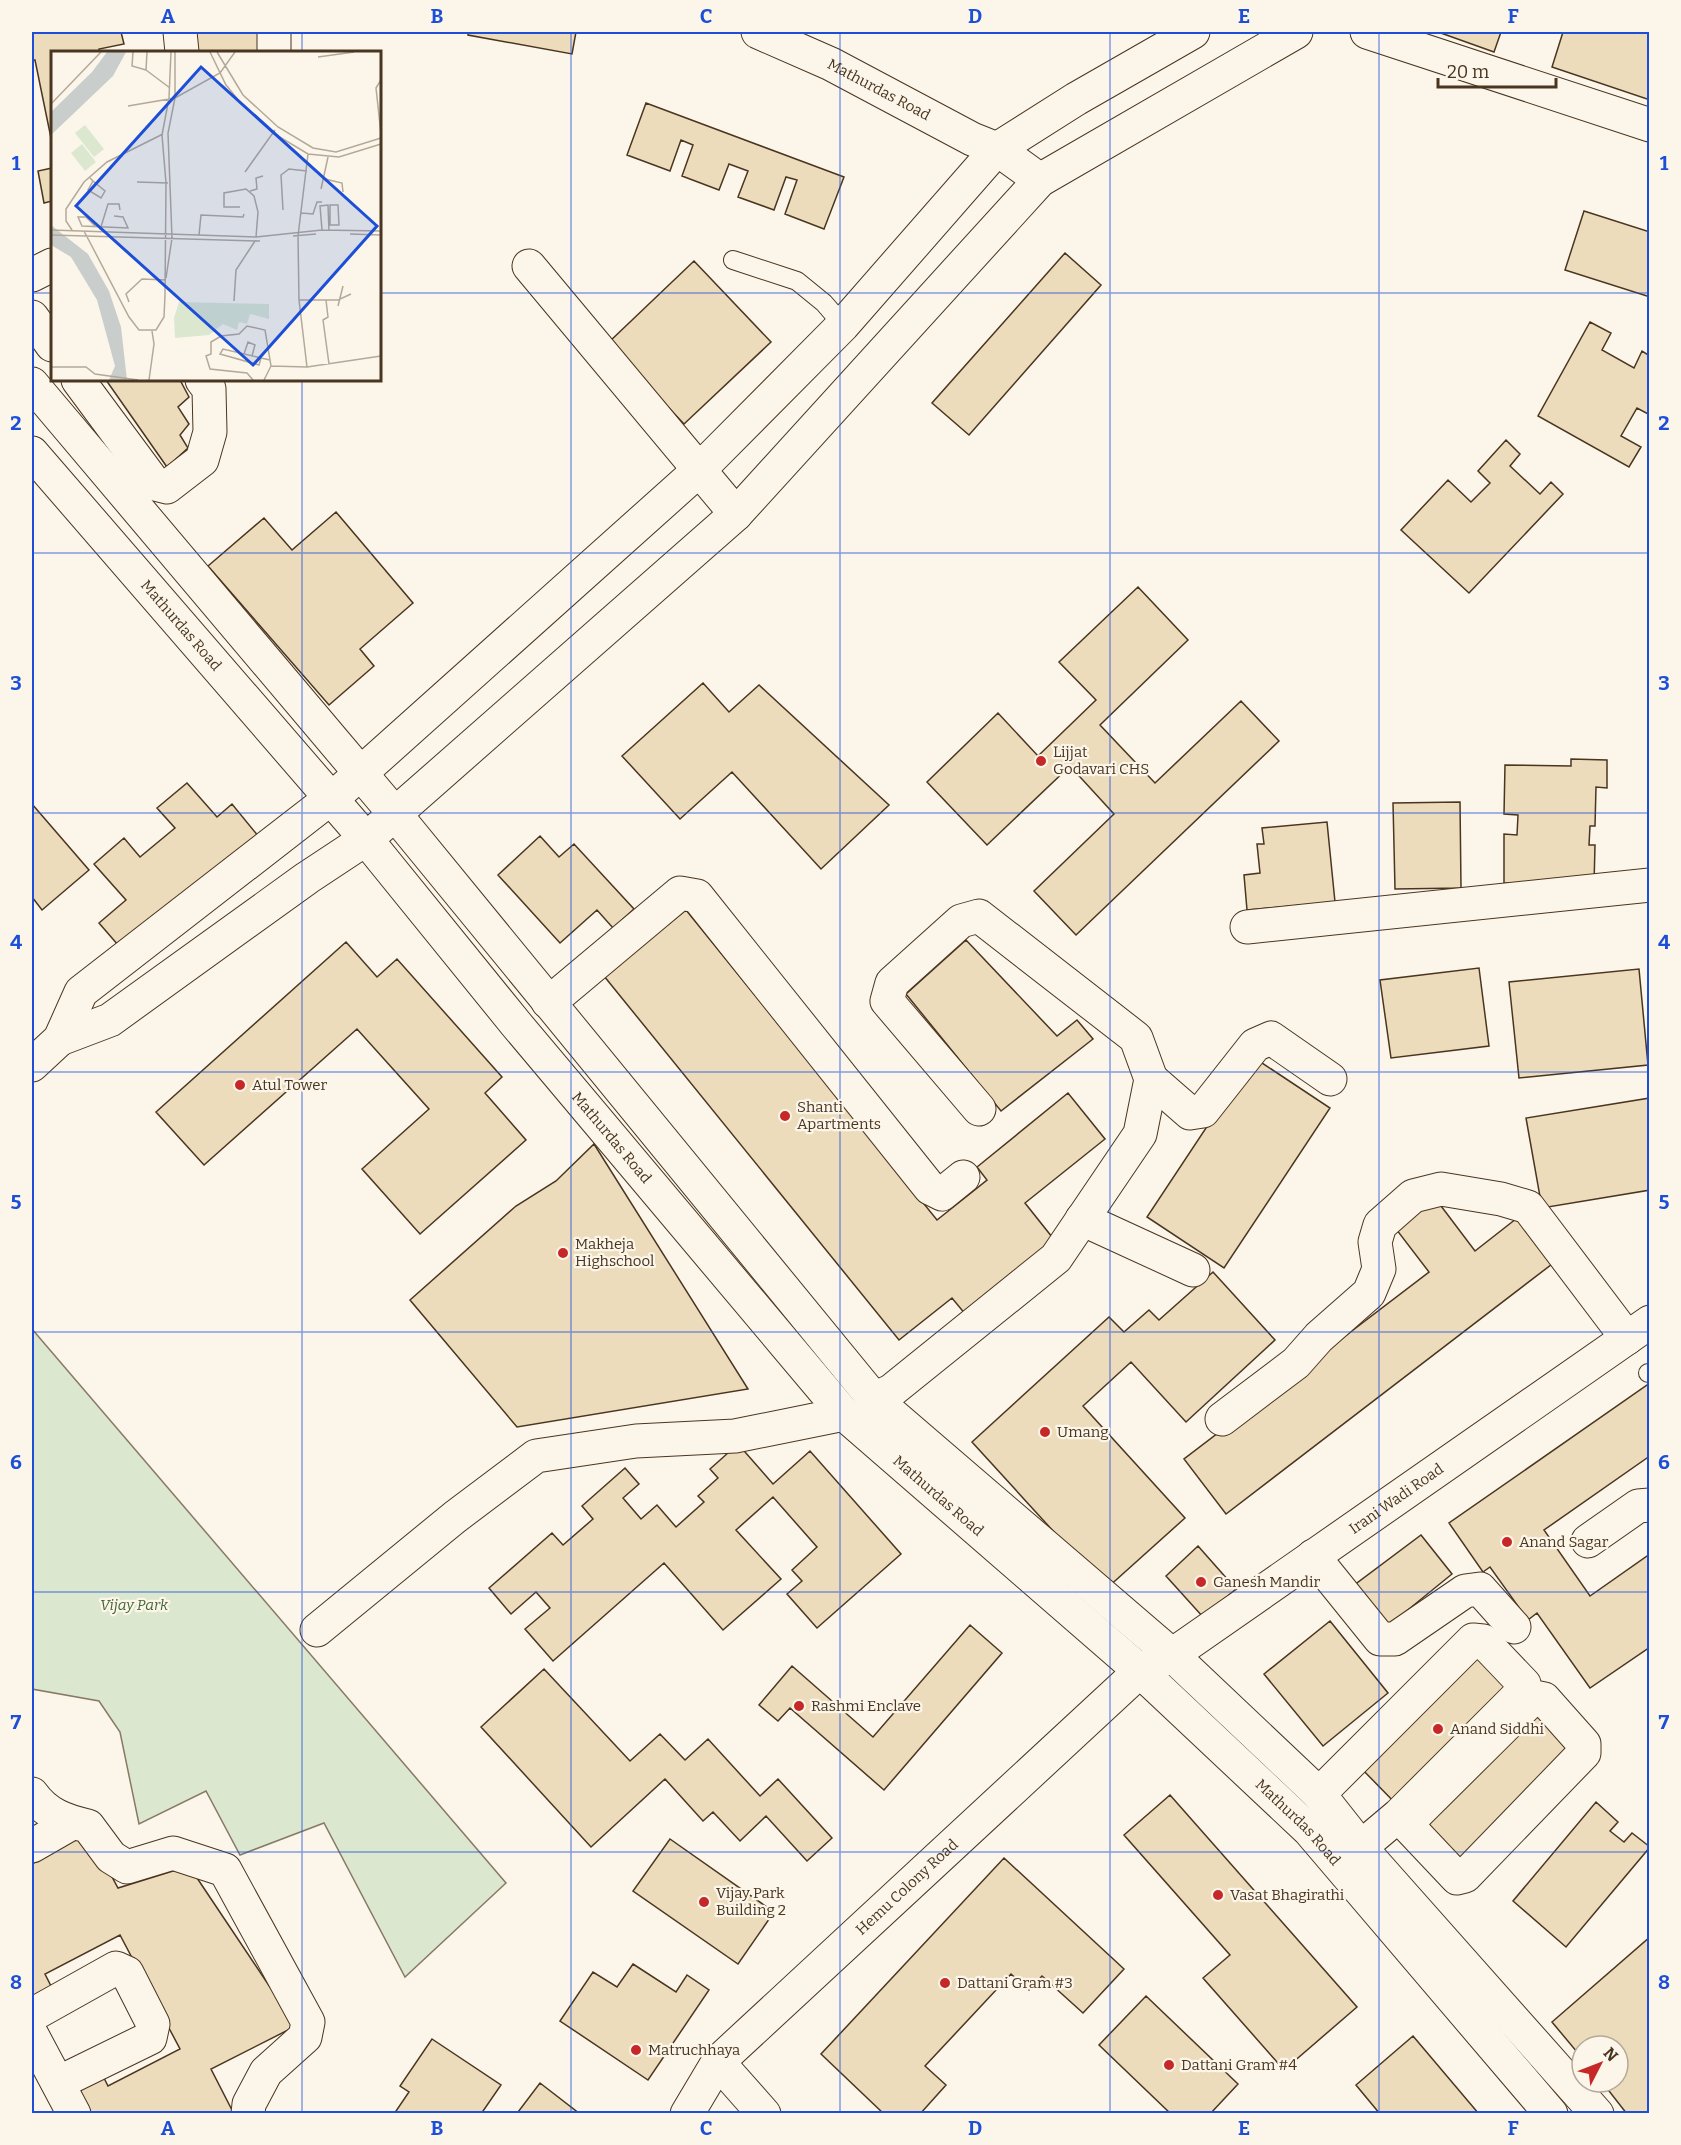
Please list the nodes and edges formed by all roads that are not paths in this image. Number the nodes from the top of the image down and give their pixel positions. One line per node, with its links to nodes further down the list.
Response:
1 (180, 32): 7 (street)
2 (274, 32): 8 (street)
3 (758, 32): 10 (street, Mathurdas Road)
4 (1193, 32): 10 (street)
5 (1296, 32): 11 (street)
6 (1367, 32): 9 (street)
7 (182, 51)
8 (274, 51)
9 (1650, 125)
10 (997, 149): 11 (street, Mathurdas Road); 17 (street)
11 (1040, 180): 24 (street)
12 (733, 260): 17 (lane)
13 (51, 266): 15 (street)
14 (529, 266): 23 (street)
15 (32, 275)
16 (32, 317): 18 (street)
17 (843, 325): 23 (street)
18 (51, 344)
19 (79, 381): 20 (street)
20 (203, 381)
21 (32, 384): 25 (street)
22 (32, 453): 26 (street, Mathurdas Road)
23 (698, 471): 24 (street); 25 (street)
24 (736, 514): 27 (street)
25 (361, 774): 26 (street); 27 (street)
26 (331, 798): 28 (street, Mathurdas Road); 32 (street)
27 (395, 814): 28 (street); 31 (street)
28 (366, 839): 32 (street); 41 (street, Mathurdas Road)
29 (1650, 885): 30 (street)
30 (1247, 927)
31 (548, 1002): 36 (street); 40 (street)
32 (42, 1050)
33 (1151, 1079): 34 (street); 35 (street); 37 (street)
34 (1330, 1079)
35 (980, 1109)
36 (963, 1177)
37 (1082, 1219): 38 (street); 40 (street)
38 (1193, 1270)
39 (1638, 1330): 42 (street); 45 (street, Irani Wadi Road)
40 (874, 1399): 48 (street)
41 (844, 1414): 47 (street); 49 (street, Mathurdas Road)
42 (1222, 1419)
43 (1650, 1505): 44 (street)
44 (1588, 1541)
45 (1313, 1556): 46 (street); 48 (street, Irani Wadi Road)
46 (1514, 1627)
47 (317, 1630)
48 (1172, 1655): 49 (street, Irani Wadi Road); 51 (street)
49 (1140, 1671): 59 (street, Hemu Colony Road); 65 (street, Mathurdas Road)
50 (1391, 1706): 51 (street)
51 (1312, 1786): 56 (street); 56 (street)
52 (32, 1794): 53 (street)
53 (72, 1823): 55 (street); 62 (street)
54 (1406, 1824): 54 (street); 56 (street)
55 (32, 1846)
56 (1364, 1851): 66 (street)
57 (32, 2015): 60 (street)
58 (32, 2035): 60 (street)
59 (718, 2062): 63 (street, Hemu Colony Road); 64 (street)
60 (58, 2083): 61 (street)
61 (74, 2114)
62 (248, 2114)
63 (687, 2114)
64 (764, 2114)
65 (1551, 2114)
66 (1598, 2114)

